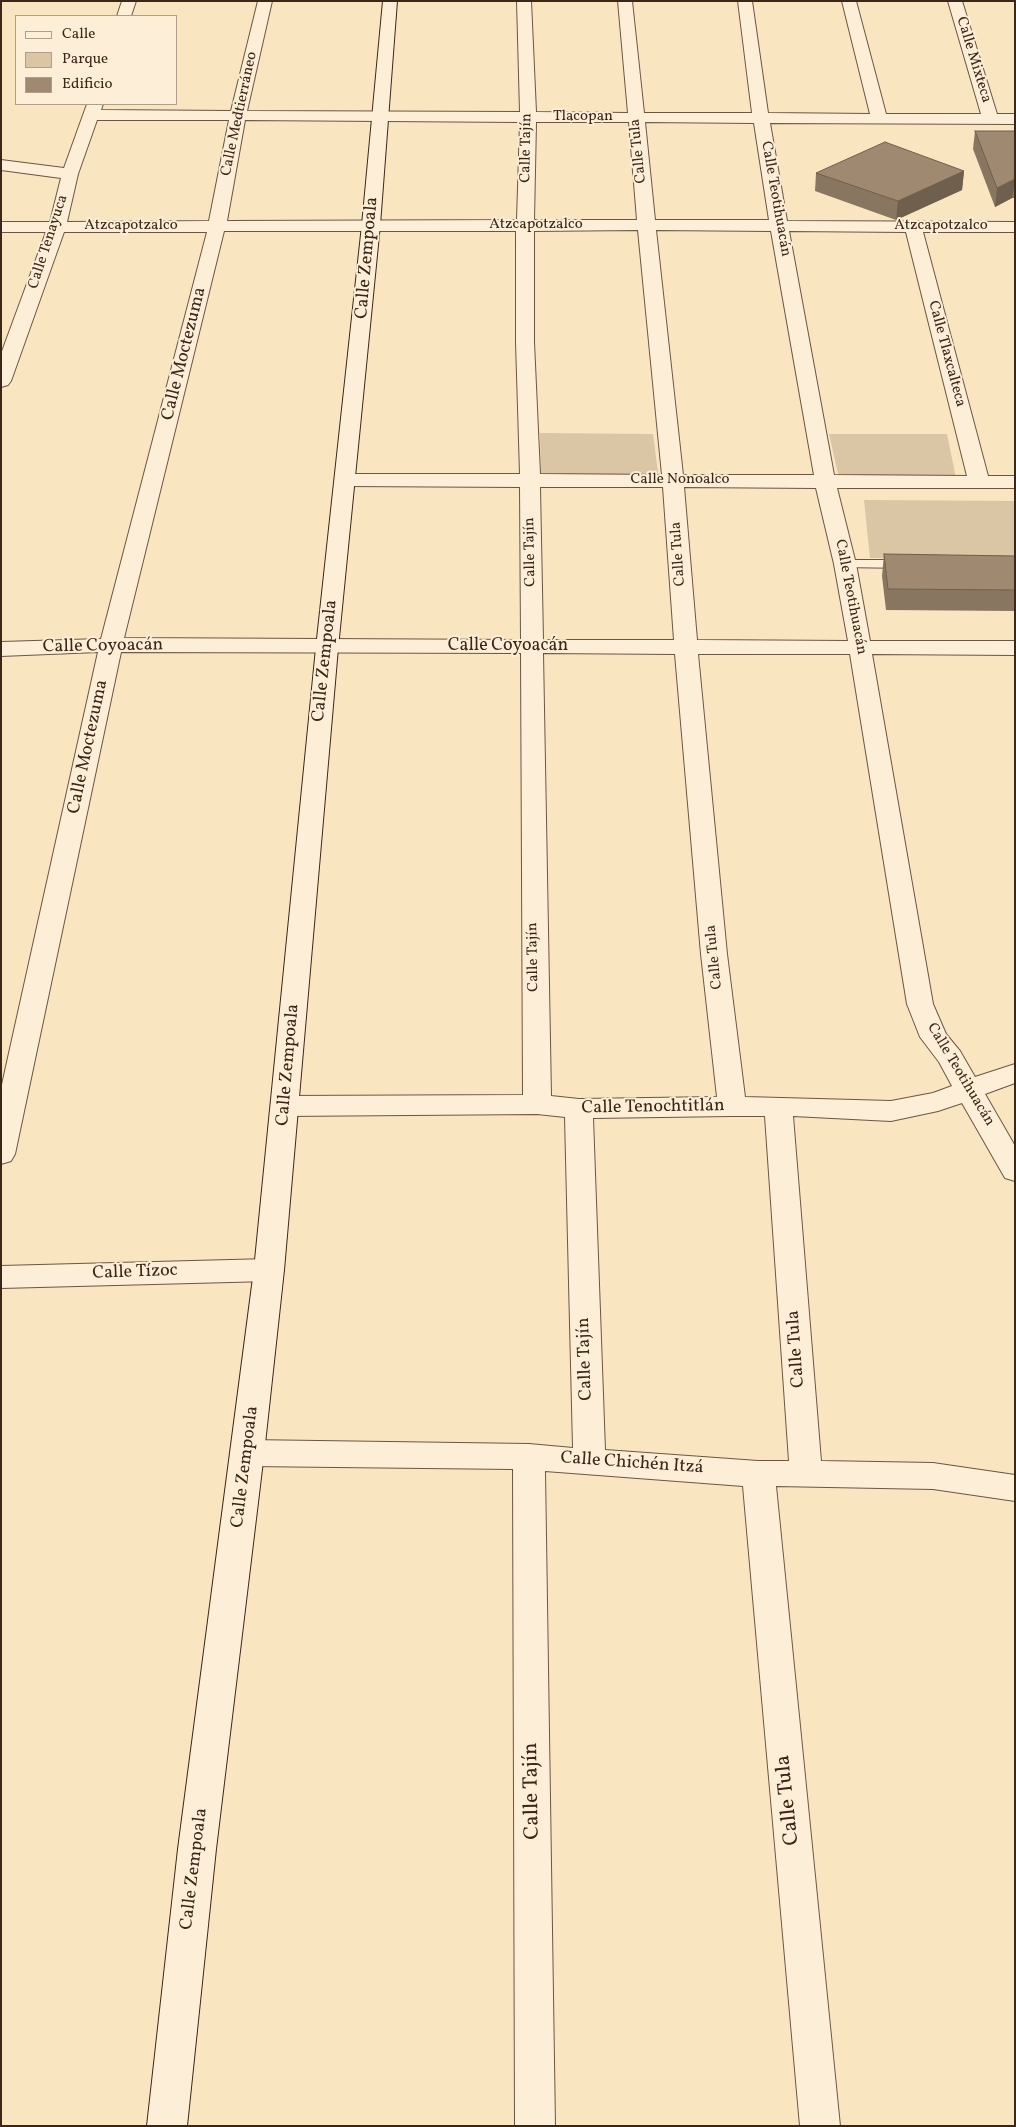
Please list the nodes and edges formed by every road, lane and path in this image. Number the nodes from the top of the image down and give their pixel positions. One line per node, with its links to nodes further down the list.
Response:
1 (129, 1): 9 (street)
2 (265, 1): 11 (street, Calle Medtierráneo)
3 (390, 1): 14 (street, Calle Zempoala)
4 (524, 1): 12 (street, Calle Tajín)
5 (625, 1): 13 (street, Calle Tula)
6 (745, 1): 17 (street, Calle Teotihuacán)
7 (849, 1): 15 (street)
8 (955, 1): 16 (street, Calle Mixteca)
9 (124, 15)
10 (93, 110): 11 (street, Tlacopan); 20 (street, Calle Tenayuca)
11 (238, 116): 14 (street, Tlacopan); 25 (street, Calle Medtierráneo)
12 (528, 117): 13 (street, Tlacopan); 14 (street, Tlacopan); 22 (street, Calle Tajín)
13 (636, 117): 17 (street, Tlacopan); 23 (street, Calle Tula)
14 (380, 118): 21 (street, Calle Zempoala)
15 (878, 118): 16 (street, Tlacopan); 17 (street, Tlacopan)
16 (990, 118): 18 (street, Tlacopan)
17 (761, 119): 26 (street, Calle Teotihuacán)
18 (1015, 119)
19 (1, 165): 20 (street)
20 (70, 174): 24 (street, Calle Tenayuca)
21 (371, 225): 22 (street, Atzcapotzalco); 25 (street, Atzcapotzalco); 32 (street, Calle Zempoala)
22 (525, 225): 23 (street, Atzcapotzalco); 31 (street, Calle Tajín)
23 (646, 225): 26 (street, Atzcapotzalco); 33 (street, Calle Tula)
24 (57, 226): 25 (street, Atzcapotzalco); 29 (street, Atzcapotzalco); 30 (street, Calle Tenayuca)
25 (217, 226): 39 (street, Calle Moctezuma)
26 (779, 226): 27 (street, Atzcapotzalco); 34 (street, Calle Teotihuacán)
27 (912, 226): 28 (street, Atzcapotzalco); 35 (street, Calle Tlaxcalteca)
28 (1015, 226)
29 (1, 227)
30 (1, 381)
31 (530, 479): 32 (street, Calle Nonoalco); 33 (street, Calle Nonoalco); 41 (street, Calle Tajín)
32 (346, 480): 43 (street, Calle Zempoala)
33 (673, 480): 34 (street, Calle Nonoalco); 40 (street, Calle Tula)
34 (825, 481): 35 (street, Calle Nonoalco); 37 (street, Calle Teotihuacán)
35 (979, 481): 36 (street, Calle Nonoalco)
36 (1015, 482)
37 (845, 564): 38 (lane); 42 (street, Calle Teotihuacán)
38 (925, 564)
39 (111, 646): 43 (street, Calle Coyoacán); 45 (street, Calle Coyoacán); 53 (street, Calle Moctezuma)
40 (686, 646): 41 (street, Calle Coyoacán); 42 (street, Calle Coyoacán); 50 (street, Calle Tula)
41 (532, 647): 43 (street, Calle Coyoacán); 48 (street, Calle Tajín)
42 (860, 647): 44 (street, Calle Coyoacán); 47 (street, Calle Teotihuacán)
43 (327, 648): 49 (street, Calle Zempoala)
44 (1015, 648)
45 (1, 649)
46 (1015, 1073): 47 (street, Calle Tenochtitlán)
47 (968, 1091): 51 (street, Calle Tenochtitlán); 54 (street, Calle Teotihuacán)
48 (537, 1104): 49 (street, Calle Tenochtitlán); 52 (street, Calle Tenochtitlán)
49 (285, 1106): 55 (street, Calle Zempoala)
50 (732, 1106): 51 (street, Calle Tenochtitlán); 52 (street, Calle Tenochtitlán)
51 (778, 1106): 60 (street, Calle Tula)
52 (579, 1110): 59 (street, Calle Tajín)
53 (1, 1154)
54 (1015, 1171)
55 (269, 1270): 56 (street, Calle Tízoc); 57 (street, Calle Zempoala)
56 (1, 1277)
57 (248, 1453): 58 (street, Calle Chichén Itzá); 63 (street, Calle Zempoala)
58 (529, 1457): 59 (street, Calle Chichén Itzá); 64 (street, Calle Tajín)
59 (589, 1460): 61 (street, Calle Chichén Itzá)
60 (806, 1473): 61 (street, Calle Chichén Itzá); 62 (street, Calle Chichén Itzá)
61 (758, 1474): 65 (street, Calle Tula)
62 (1015, 1488)
63 (167, 2126)
64 (535, 2126)
65 (820, 2126)

